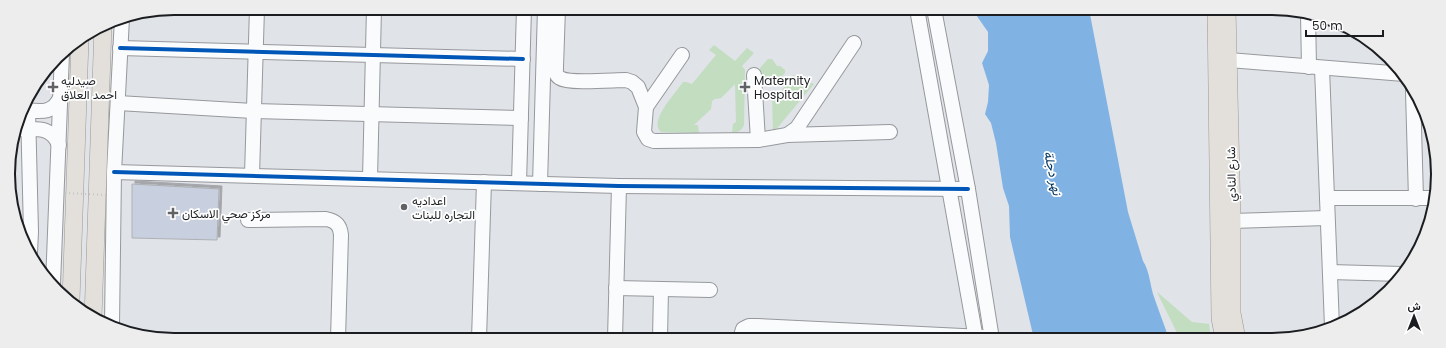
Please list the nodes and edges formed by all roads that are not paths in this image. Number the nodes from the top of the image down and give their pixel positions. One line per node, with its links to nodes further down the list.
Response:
1 (256, 15): 16 (street)
2 (374, 15): 17 (street)
3 (524, 15): 19 (street)
4 (545, 15): 43 (street)
5 (558, 15): 28 (street)
6 (918, 15): 45 (street)
7 (935, 15): 46 (street)
8 (1216, 15): 72 (main road, شارع النادي)
9 (1227, 15): 20 (main road, شارع النادي)
10 (1309, 19): 22 (street)
11 (122, 24): 15 (street)
12 (103, 32): 61 (main road)
13 (854, 43): 35 (street)
14 (80, 46): 60 (main road)
15 (120, 48): 16 (street); 27 (street)
16 (255, 52): 17 (street); 30 (street)
17 (373, 55): 19 (street); 31 (street)
18 (682, 56): 28 (street)
19 (523, 59): 32 (street)
20 (1229, 60): 22 (street); 52 (main road, شارع النادي)
21 (62, 62): 25 (street)
22 (1315, 67): 23 (street); 47 (street)
23 (1395, 73)
24 (754, 75): 36 (street)
25 (60, 98): 29 (street); 37 (street)
26 (1413, 101): 49 (street)
27 (118, 103): 30 (street); 38 (street)
28 (646, 106): 36 (street)
29 (28, 110)
30 (253, 111): 31 (street); 39 (street)
31 (372, 114): 32 (street); 40 (street)
32 (521, 118): 42 (street)
33 (23, 130): 37 (street); 53 (street)
34 (890, 132): 35 (street)
35 (787, 135): 36 (street)
36 (758, 140)
37 (59, 145): 56 (street)
38 (114, 172): 39 (street); 62 (street)
39 (252, 175): 40 (street)
40 (370, 178): 41 (street)
41 (484, 182): 42 (street); 65 (street)
42 (520, 183): 43 (street)
43 (540, 184): 44 (street)
44 (619, 186): 45 (street); 57 (street)
45 (950, 189): 46 (street); 70 (street)
46 (968, 189): 71 (street)
47 (1327, 198): 49 (street); 50 (street)
48 (1429, 198): 49 (street)
49 (1416, 199)
50 (1328, 218): 52 (street); 54 (street)
51 (248, 220): 64 (street)
52 (1232, 221): 73 (main road, شارع النادي)
53 (25, 230)
54 (1330, 272): 55 (street); 63 (street)
55 (1396, 274)
56 (53, 278)
57 (616, 288): 58 (street); 66 (street)
58 (661, 290): 59 (street); 67 (street)
59 (710, 290)
60 (71, 296)
61 (93, 311)
62 (112, 321)
63 (1332, 321)
64 (338, 333)
65 (479, 333)
66 (614, 333)
67 (660, 333)
68 (742, 333): 69 (street)
69 (842, 333)
70 (974, 333)
71 (991, 333)
72 (1223, 333)
73 (1236, 333)

